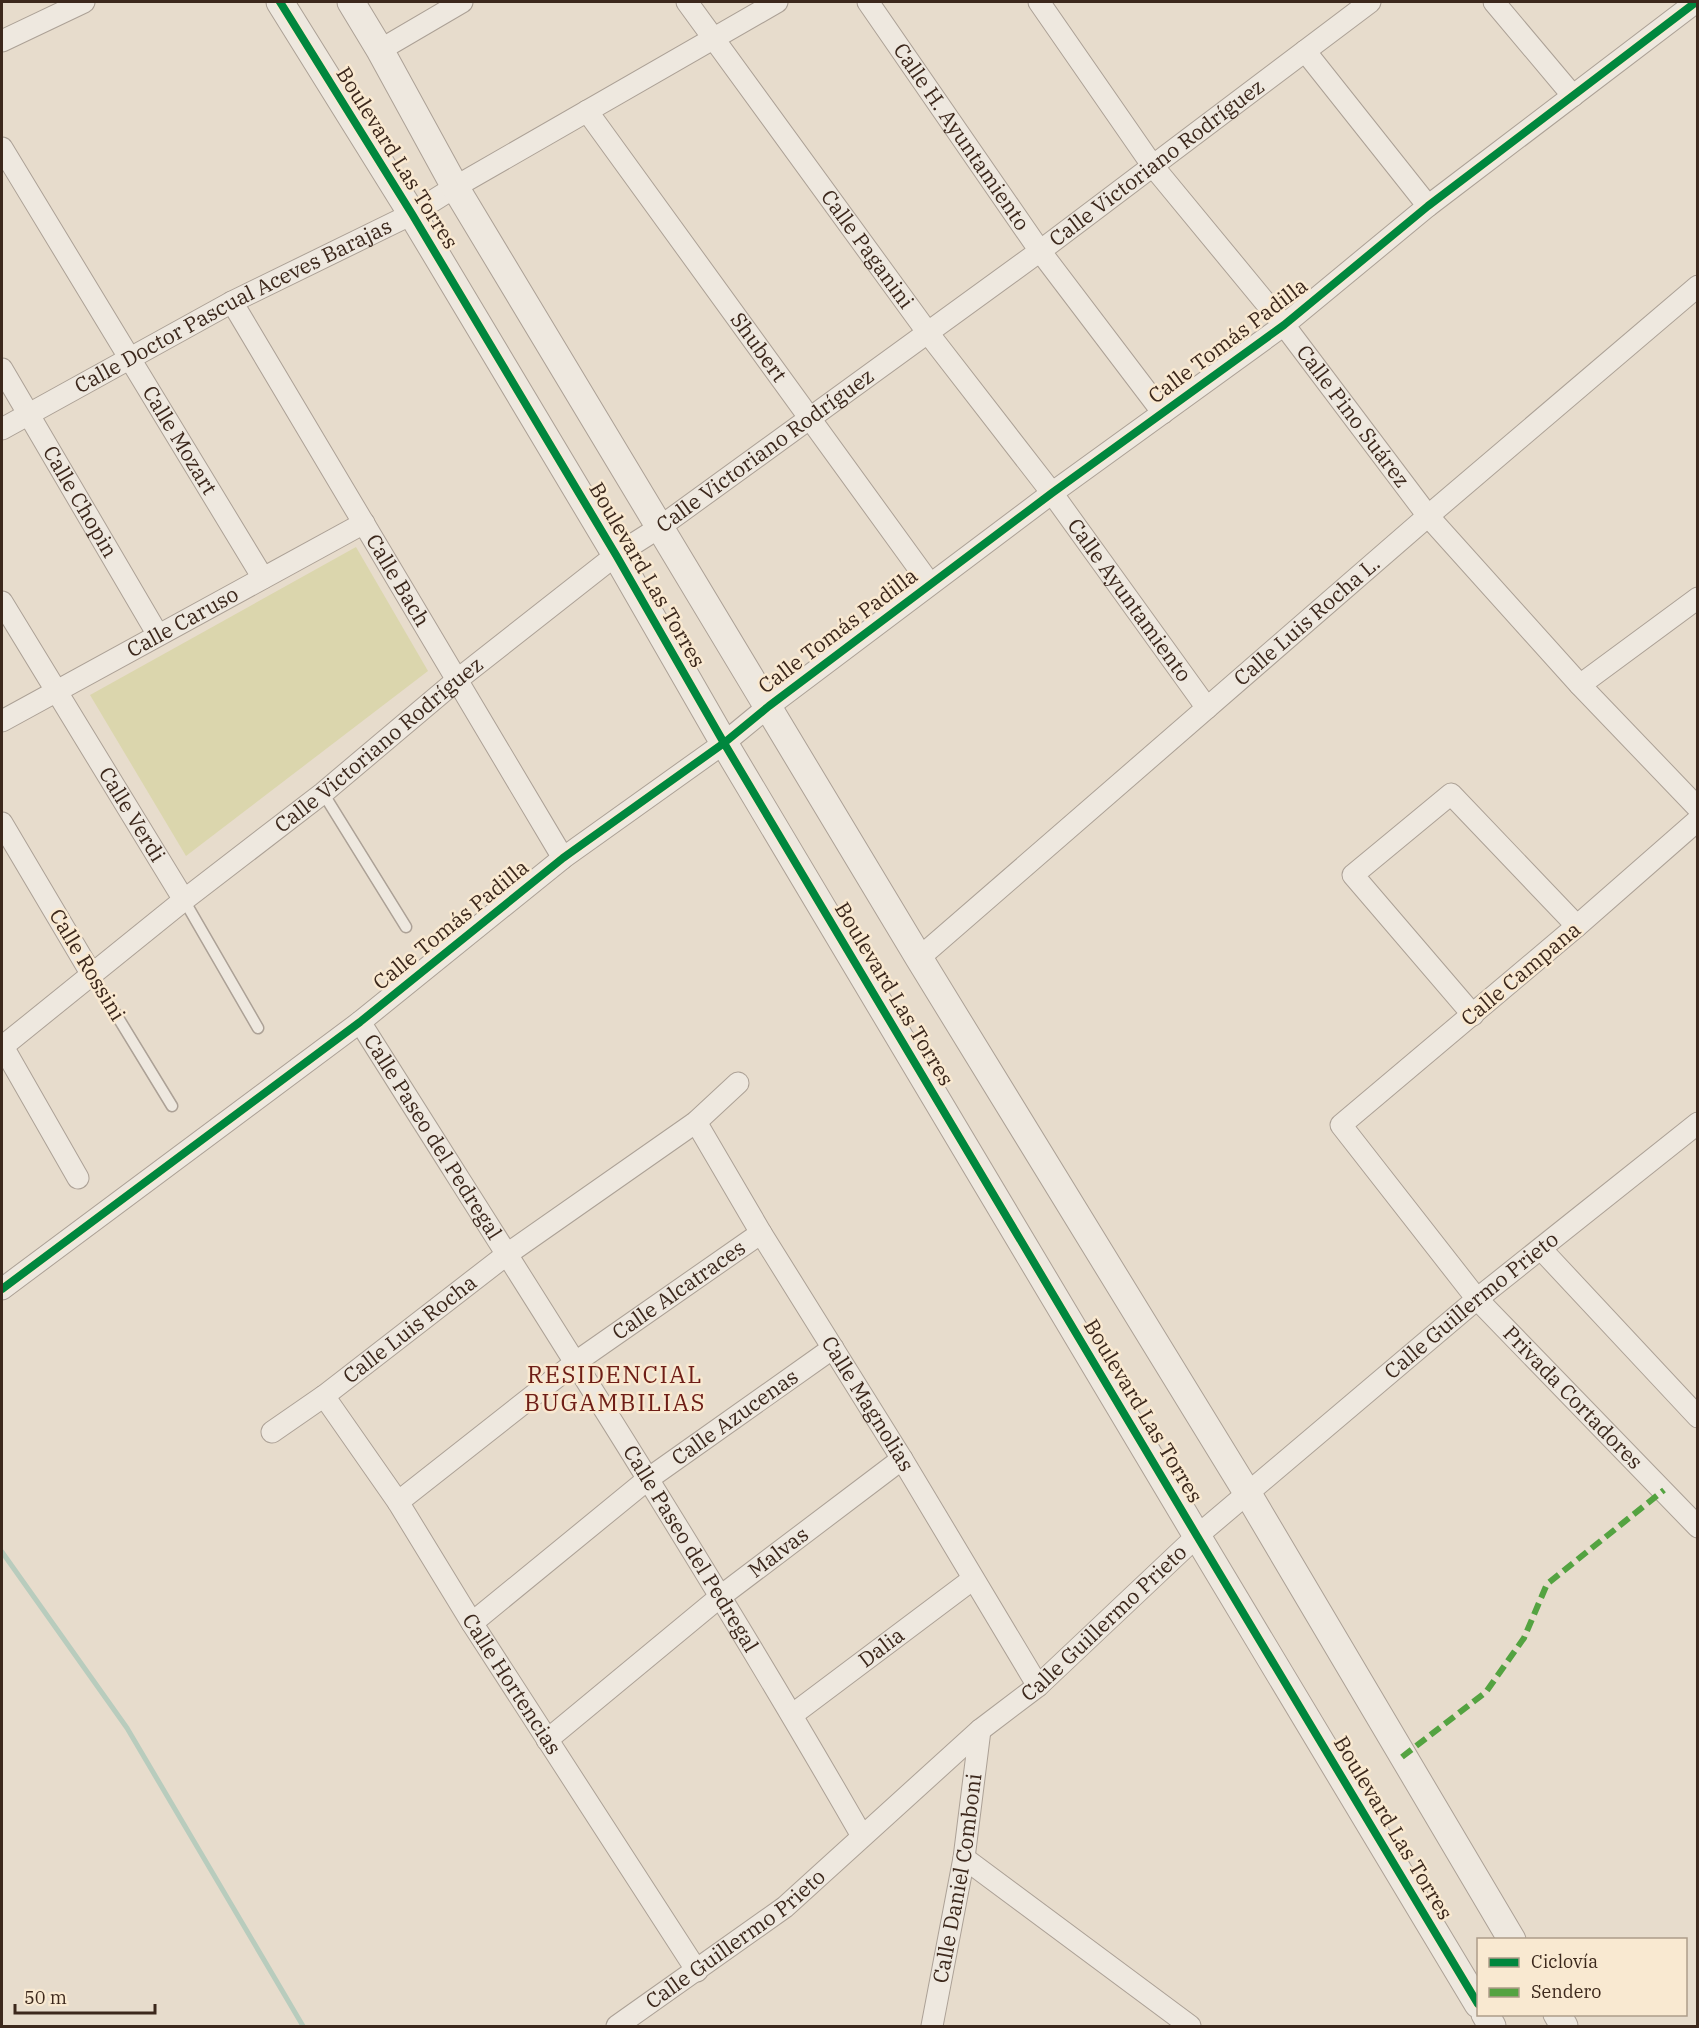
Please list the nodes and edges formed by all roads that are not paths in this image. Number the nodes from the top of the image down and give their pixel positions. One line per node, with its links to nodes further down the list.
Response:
1 (84, 2): 13 (street)
2 (280, 2): 22 (street, Boulevard Las Torres)
3 (351, 2): 14 (street, Boulevard Las Torres)
4 (462, 2): 14 (street)
5 (687, 2): 12 (street, Calle Paganini)
6 (777, 2): 12 (street, Calle Doctor Pascual Aceves Barajas)
7 (868, 2): 23 (street, Calle H. Ayuntamiento)
8 (1039, 2): 19 (street, Calle Pino Suárez)
9 (1370, 2): 15 (street, Calle Victoriano Rodríguez)
10 (1494, 2): 16 (street)
11 (1693, 6): 16 (street, Calle Tomás Padilla)
12 (714, 37): 17 (street, Calle Doctor Pascual Aceves Barajas); 27 (street, Calle Paganini)
13 (2, 41)
14 (380, 50): 20 (street, Boulevard Las Torres)
15 (1305, 51): 19 (street, Calle Victoriano Rodríguez); 21 (street)
16 (1573, 96): 21 (street, Calle Tomás Padilla)
17 (587, 111): 20 (street, Calle Doctor Pascual Aceves Barajas); 32 (street, Shubert)
18 (2, 148): 28 (street, Calle Mozart)
19 (1152, 165): 23 (street, Calle Victoriano Rodríguez); 26 (street, Calle Pino Suárez)
20 (455, 187): 22 (street, Calle Doctor Pascual Aceves Barajas); 37 (street, Boulevard Las Torres)
21 (1428, 206): 26 (street, Calle Tomás Padilla)
22 (412, 214): 25 (street, Calle Doctor Pascual Aceves Barajas); 38 (street, Boulevard Las Torres)
23 (1040, 251): 27 (street, Calle Victoriano Rodríguez); 30 (street, Calle H. Ayuntamiento)
24 (1698, 286): 35 (street, Calle Luis Rocha L.)
25 (232, 302): 28 (street, Calle Doctor Pascual Aceves Barajas); 36 (street, Calle Bach)
26 (1284, 325): 30 (street, Calle Tomás Padilla); 35 (street, Calle Pino Suárez)
27 (928, 333): 32 (street, Calle Victoriano Rodríguez); 34 (street, Calle Paganini)
28 (129, 358): 31 (street, Calle Doctor Pascual Aceves Barajas); 39 (street, Calle Mozart)
29 (2, 369): 31 (street, Calle Chopin)
30 (1163, 413): 34 (street, Calle Tomás Padilla)
31 (28, 415): 33 (street, Calle Doctor Pascual Aceves Barajas); 43 (street, Calle Chopin)
32 (810, 419): 37 (street, Calle Victoriano Rodríguez); 40 (street, Shubert)
33 (2, 429)
34 (1052, 493): 40 (street, Calle Tomás Padilla); 48 (street, Calle Ayuntamiento)
35 (1428, 516): 45 (street, Calle Pino Suárez); 48 (street, Calle Luis Rocha L.)
36 (364, 523): 39 (street, Calle Caruso); 44 (street, Calle Bach)
37 (660, 527): 38 (street, Calle Victoriano Rodríguez); 47 (street, Boulevard Las Torres)
38 (616, 555): 44 (street, Calle Victoriano Rodríguez); 50 (street, Boulevard Las Torres)
39 (263, 578): 43 (street, Calle Caruso)
40 (930, 584): 47 (street, Calle Tomás Padilla)
41 (1698, 598): 45 (street)
42 (2, 602): 46 (street, Calle Verdi)
43 (158, 635): 46 (street, Calle Caruso)
44 (457, 680): 51 (street, Calle Victoriano Rodríguez); 55 (street, Calle Bach)
45 (1580, 685): 52 (street, Calle Pino Suárez)
46 (56, 691): 49 (street, Calle Caruso); 56 (street, Calle Verdi)
47 (769, 706): 50 (street, Calle Tomás Padilla); 59 (street, Boulevard Las Torres)
48 (1207, 708): 59 (street, Calle Luis Rocha L.)
49 (2, 721)
50 (724, 743): 55 (street, Calle Tomás Padilla); 86 (street, Boulevard Las Torres)
51 (323, 793): 56 (street, Calle Victoriano Rodríguez); 57 (lane)
52 (1698, 808)
53 (1698, 820): 58 (street, Calle Campana)
54 (2, 823): 60 (street, Calle Rossini)
55 (563, 858): 62 (street, Calle Tomás Padilla)
56 (184, 900): 60 (street, Calle Victoriano Rodríguez); 63 (lane, Calle Verdi)
57 (406, 927)
58 (1578, 927): 61 (street, Calle Campana); 61 (street)
59 (919, 958): 83 (street, Boulevard Las Torres)
60 (92, 975): 64 (street, Calle Victoriano Rodríguez); 66 (lane, Calle Rossini)
61 (1473, 1015): 69 (street, Calle Campana)
62 (360, 1022): 73 (street, Calle Paseo del Pedregal); 74 (street, Calle Tomás Padilla)
63 (258, 1028)
64 (2, 1046): 70 (street)
65 (738, 1083): 67 (street, Calle Luis Rocha)
66 (172, 1106)
67 (696, 1122): 71 (street, Calle Magnolias); 73 (street, Calle Luis Rocha)
68 (1698, 1123): 72 (street, Calle Guillermo Prieto)
69 (1341, 1125): 75 (street, Privada Cortadores)
70 (78, 1178)
71 (761, 1233): 76 (street, Calle Magnolias); 77 (street, Calle Alcatraces)
72 (1541, 1249): 75 (street, Calle Guillermo Prieto); 79 (street)
73 (506, 1255): 77 (street, Calle Paseo del Pedregal); 78 (street, Calle Luis Rocha)
74 (2, 1289)
75 (1477, 1299): 83 (street, Calle Guillermo Prieto); 85 (street, Privada Cortadores)
76 (833, 1348): 81 (street, Calle Magnolias); 82 (street, Calle Azucenas)
77 (576, 1362): 82 (street, Calle Paseo del Pedregal); 84 (street, Calle Alcatraces)
78 (324, 1396): 80 (street, Calle Luis Rocha); 84 (street, Calle Hortencias)
79 (1698, 1417)
80 (272, 1432)
81 (902, 1459): 87 (street, Calle Magnolias); 88 (street, Malvas)
82 (648, 1479): 88 (street, Calle Paseo del Pedregal); 89 (street, Calle Azucenas)
83 (1248, 1494): 86 (street, Calle Guillermo Prieto); 96 (street, Boulevard Las Torres)
84 (398, 1502): 89 (street, Calle Hortencias)
85 (1698, 1527)
86 (1197, 1536): 90 (street, Calle Guillermo Prieto); 98 (street, Boulevard Las Torres)
87 (973, 1579): 90 (street, Calle Magnolias); 91 (street, Dalia)
88 (722, 1596): 91 (street, Calle Paseo del Pedregal); 93 (street, Malvas)
89 (472, 1623): 93 (street, Calle Hortencias)
90 (1038, 1686): 92 (street, Calle Guillermo Prieto)
91 (792, 1715): 94 (street, Calle Paseo del Pedregal)
92 (980, 1730): 94 (street, Calle Guillermo Prieto); 95 (street, Calle Daniel Comboni)
93 (547, 1740): 97 (street, Calle Hortencias)
94 (862, 1836): 97 (street, Calle Guillermo Prieto)
95 (964, 1858): 99 (street, Calle Daniel Comboni); 101 (street)
96 (1511, 1938)
97 (697, 1971): 100 (street, Calle Guillermo Prieto)
98 (1477, 2001)
99 (937, 2024)
100 (616, 2026)
101 (1190, 2026)

